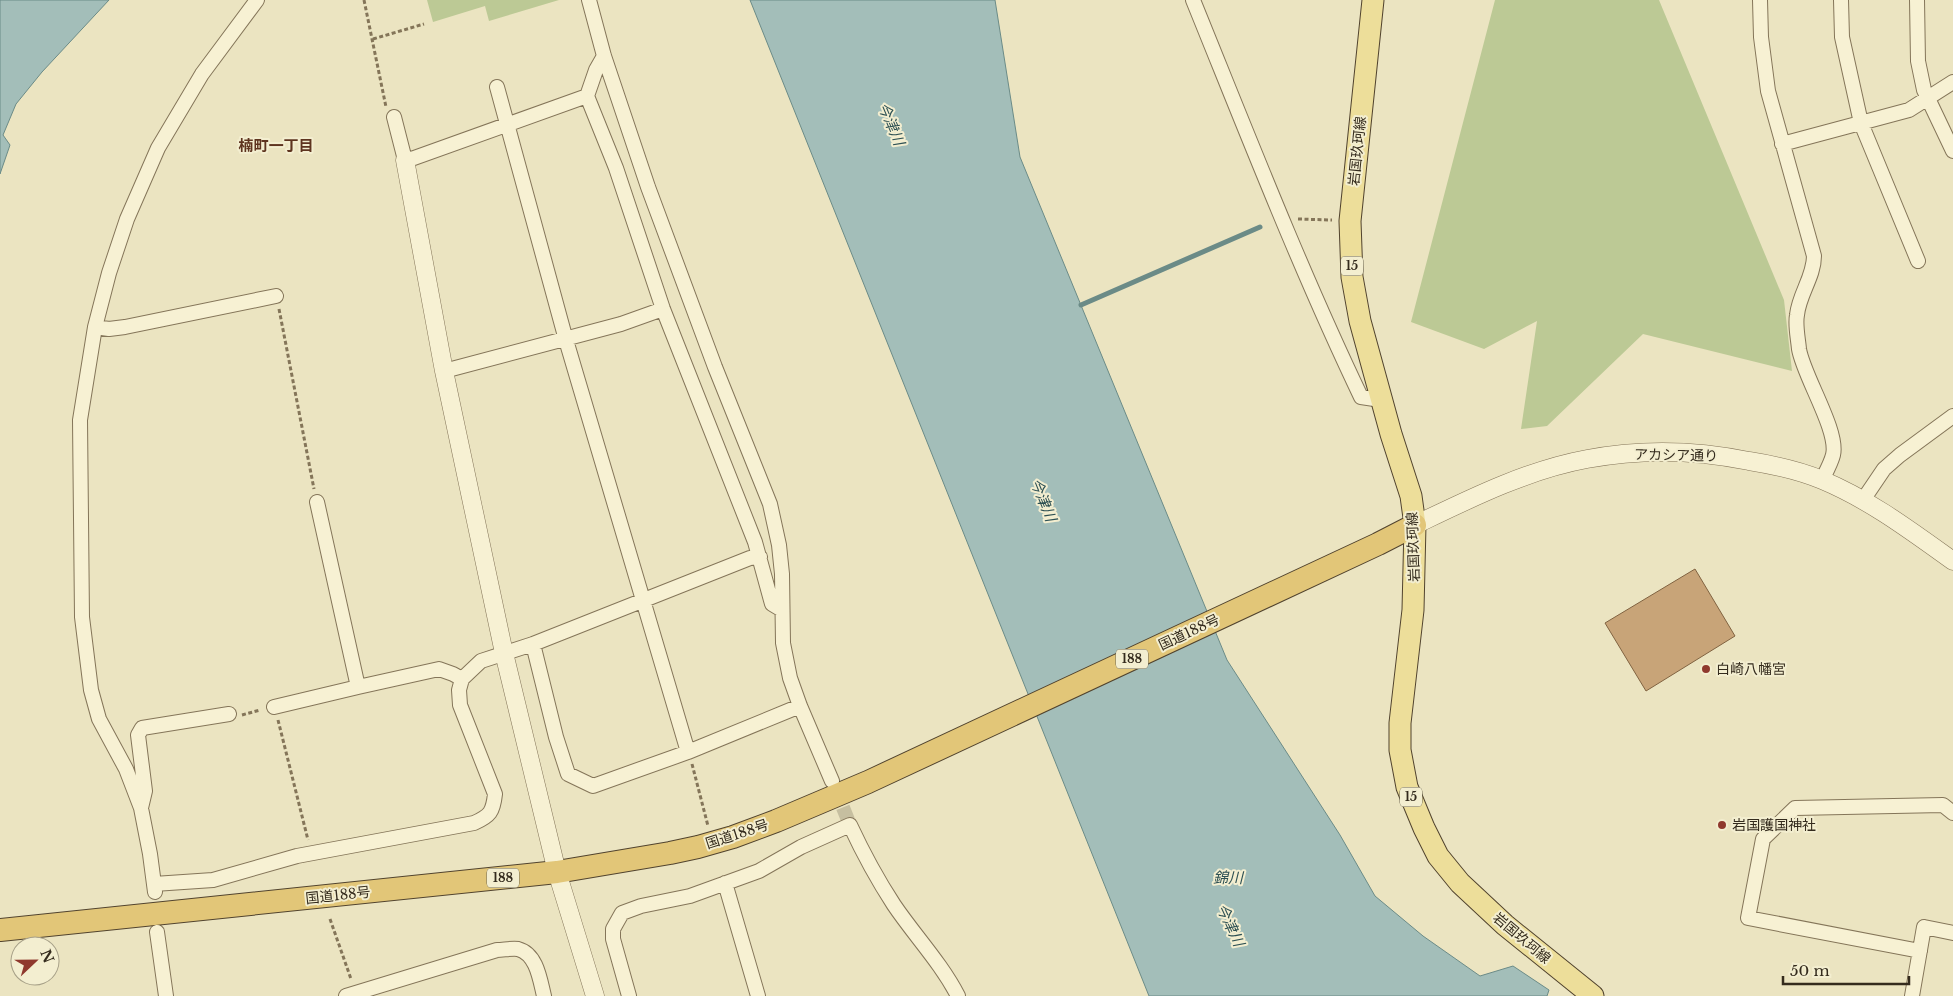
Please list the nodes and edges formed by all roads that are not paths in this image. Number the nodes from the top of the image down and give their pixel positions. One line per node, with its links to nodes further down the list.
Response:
1 (257, 0): 22 (street)
2 (589, 0): 8 (street)
3 (1193, 0): 25 (street)
4 (1373, 0): 25 (main road, 岩国玖珂線 / 15)
5 (1760, 0): 16 (street)
6 (1841, 0): 14 (street)
7 (1917, 0): 12 (street)
8 (604, 56): 11 (street); 34 (street)
9 (1953, 82): 12 (street)
10 (497, 87): 15 (street)
11 (587, 96): 15 (street); 21 (street)
12 (1928, 98): 14 (street); 17 (street)
13 (394, 117): 18 (street)
14 (1860, 123): 16 (street); 19 (street)
15 (507, 124): 18 (street); 23 (street)
16 (1782, 144): 27 (street)
17 (1953, 150)
18 (405, 160): 24 (street)
19 (1918, 262)
20 (276, 296): 22 (street)
21 (663, 309): 23 (street); 31 (street)
22 (95, 327): 44 (street)
23 (566, 340): 24 (street); 33 (street)
24 (444, 371): 36 (street)
25 (1381, 400): 30 (main road, 岩国玖珂線 / 15)
26 (1953, 416): 28 (street)
27 (1822, 480): 28 (street, アカシア通り); 30 (street, アカシア通り)
28 (1863, 500): 32 (street, アカシア通り)
29 (317, 502): 38 (street)
30 (1415, 525): 46 (highway, 国道188号 / 188); 59 (main road, 岩国玖珂線 / 15)
31 (760, 557): 33 (street); 34 (street)
32 (1953, 561)
33 (643, 600): 35 (street); 42 (street)
34 (782, 610): 39 (street)
35 (533, 644): 36 (street); 42 (street)
36 (504, 653): 37 (street); 46 (street)
37 (462, 679): 38 (street); 44 (street)
38 (358, 687): 40 (street)
39 (800, 706): 42 (street); 43 (street)
40 (274, 707)
41 (229, 714): 44 (street)
42 (688, 752)
43 (832, 781)
44 (140, 808)
45 (1953, 812): 51 (street)
46 (557, 872): 48 (highway, 国道188号 / 188); 55 (street)
47 (725, 883): 56 (street); 57 (street); 58 (street)
48 (0, 930)
49 (157, 932): 53 (street)
50 (1953, 933): 51 (street)
51 (1920, 951): 60 (street)
52 (352, 995): 54 (street)
53 (166, 996)
54 (544, 996)
55 (595, 996)
56 (629, 996)
57 (758, 996)
58 (958, 996)
59 (1593, 996)
60 (1912, 996)

